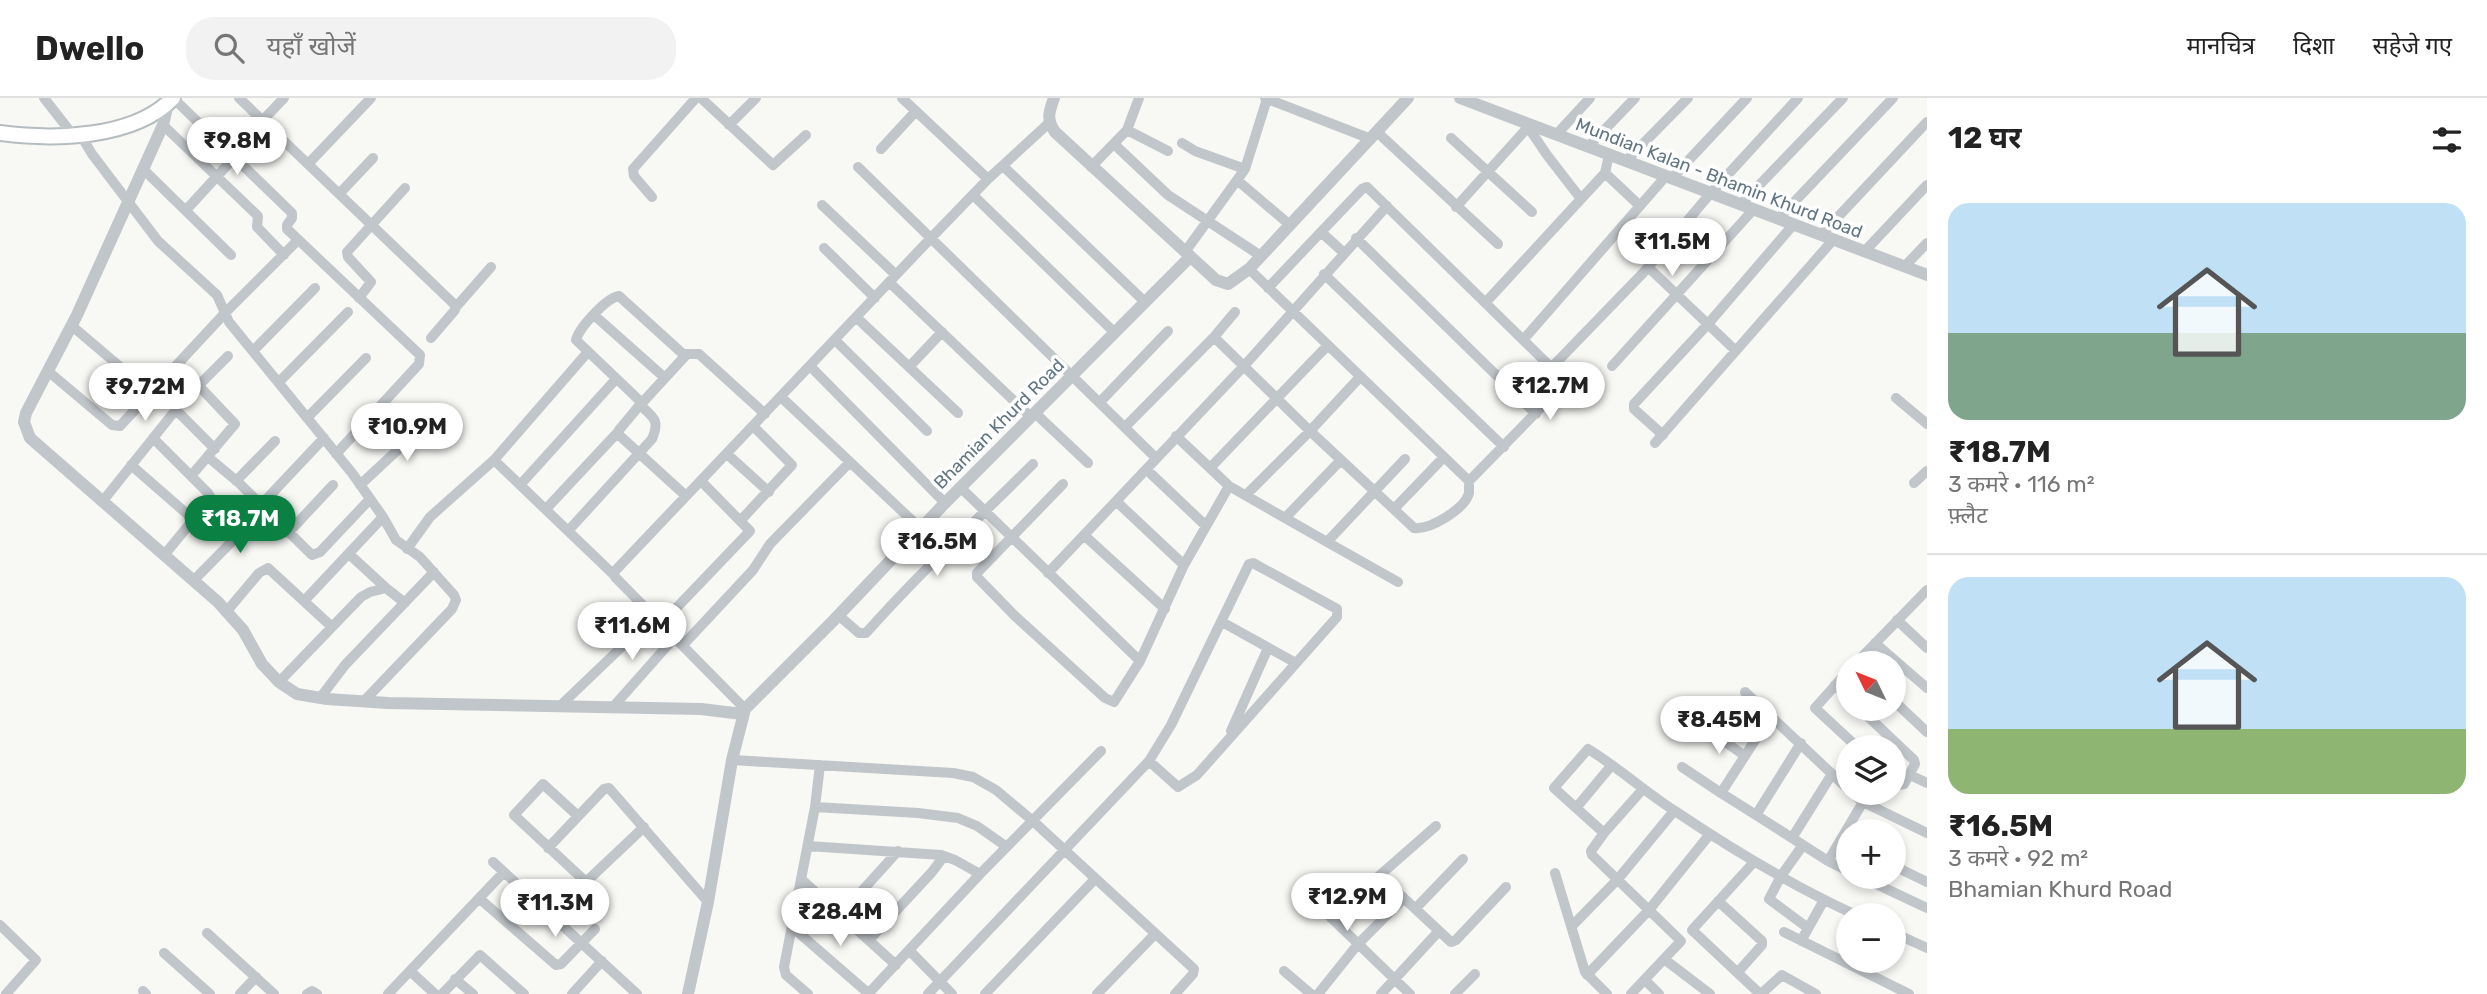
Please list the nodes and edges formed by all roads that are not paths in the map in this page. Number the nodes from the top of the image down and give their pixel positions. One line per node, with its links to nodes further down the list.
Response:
1 (44, 98): 32 (street)
2 (239, 98): 24 (street)
3 (284, 98): 24 (street)
4 (371, 98): 46 (street)
5 (696, 98): 63 (street)
6 (701, 98): 28 (street)
7 (756, 98): 28 (street)
8 (902, 98): 23 (street)
9 (1054, 98): 26 (street)
10 (1139, 98): 30 (street)
11 (1266, 98): 22 (street); 51 (street)
12 (1408, 98): 34 (street)
13 (1590, 98): 35 (street)
14 (1635, 98): 39 (street)
15 (1688, 98): 45 (street)
16 (1747, 98): 55 (street)
17 (1798, 98): 61 (street)
18 (1843, 98): 67 (street)
19 (1893, 98): 74 (street)
20 (1467, 99): 29 (street, Mundian Kalan - Bhamin Khurd Road)
21 (171, 101): 27 (street); 32 (main road); 43 (street)
22 (1288, 102): 34 (street)
23 (916, 111): 40 (street); 56 (street)
24 (265, 122): 43 (street); 46 (street)
25 (1927, 122): 82 (street)
26 (1049, 123): 47 (street); 49 (street)
27 (163, 125): 50 (street); 54 (street)
28 (729, 125): 33 (street)
29 (1527, 125): 35 (street, Mundian Kalan - Bhamin Khurd Road); 52 (street); 64 (street)
30 (1127, 130): 38 (street); 41 (street)
31 (0, 133): 32 (main road)
32 (77, 135): 65 (street)
33 (806, 135)
34 (1374, 135): 70 (street); 77 (street)
35 (1556, 135): 39 (street, Mundian Kalan - Bhamin Khurd Road)
36 (1451, 138): 52 (street)
37 (1182, 143): 51 (street)
38 (1114, 144): 49 (street); 75 (street)
39 (1588, 147): 42 (street, Mundian Kalan - Bhamin Khurd Road)
40 (881, 149)
41 (1168, 151)
42 (1609, 155): 45 (street, Mundian Kalan - Bhamin Khurd Road); 53 (street)
43 (234, 157): 54 (street); 83 (street)
44 (373, 158): 60 (street)
45 (1626, 162): 55 (street, Mundian Kalan - Bhamin Khurd Road)
46 (309, 163): 60 (street)
47 (1003, 166): 56 (street); 105 (street)
48 (858, 167): 80 (street)
49 (1091, 167): 89 (street)
50 (143, 169): 65 (street); 71 (street)
51 (1245, 169): 57 (street)
52 (1488, 170): 70 (street); 73 (street)
53 (1605, 173): 64 (street); 69 (street)
54 (216, 176): 71 (street); 91 (street)
55 (1669, 178): 61 (street, Mundian Kalan - Bhamin Khurd Road); 69 (street)
56 (988, 179): 62 (street)
57 (1237, 180): 75 (street); 77 (street)
58 (1927, 185): 88 (street)
59 (405, 188): 76 (street)
60 (340, 192): 76 (street)
61 (1710, 194): 67 (street, Mundian Kalan - Bhamin Khurd Road); 94 (street)
62 (973, 195): 80 (street); 118 (street)
63 (652, 197)
64 (1581, 199): 106 (street)
65 (129, 201): 111 (street); 115 (street)
66 (822, 205): 99 (street)
67 (1740, 205): 72 (street, Mundian Kalan - Bhamin Khurd Road)
68 (1387, 206): 79 (street); 81 (street); 106 (street)
69 (1640, 206): 121 (street)
70 (1456, 207): 85 (street)
71 (186, 210): 90 (street)
72 (1753, 210): 74 (street, Mundian Kalan - Bhamin Khurd Road); 102 (street)
73 (1532, 212)
74 (1778, 219): 78 (street, Mundian Kalan - Bhamin Khurd Road)
75 (1208, 222): 89 (street); 92 (street)
76 (372, 224): 103 (street); 107 (street)
77 (1290, 225): 92 (street)
78 (1793, 225): 82 (street, Mundian Kalan - Bhamin Khurd Road); 114 (street)
79 (1321, 232): 87 (street); 101 (street)
80 (931, 238): 99 (street); 136 (street)
81 (1356, 238): 87 (street); 151 (street)
82 (1827, 238): 88 (street, Mundian Kalan - Bhamin Khurd Road); 125 (street)
83 (299, 240): 91 (street); 103 (street)
84 (1927, 243): 95 (street)
85 (1498, 244)
86 (824, 248): 104 (street)
87 (1343, 252): 97 (street)
88 (1864, 252): 95 (street, Mundian Kalan - Bhamin Khurd Road)
89 (1188, 254): 96 (street); 105 (street, Bhamian Khurd Road)
90 (231, 255)
91 (284, 255): 111 (street)
92 (1261, 256): 96 (street)
93 (491, 267): 107 (street)
94 (1647, 267): 102 (street); 134 (street)
95 (1904, 267): 98 (street, Mundian Kalan - Bhamin Khurd Road)
96 (1249, 269): 101 (street)
97 (1324, 274): 108 (street); 165 (street)
98 (1927, 275)
99 (892, 279): 104 (street); 117 (street)
100 (316, 288): 124 (street)
101 (1268, 288): 108 (street)
102 (1676, 296): 114 (street); 132 (street)
103 (359, 298): 167 (street)
104 (875, 298): 113 (street)
105 (1145, 302): 118 (street, Bhamian Khurd Road)
106 (1486, 302): 121 (street)
107 (456, 307): 120 (street)
108 (1291, 310): 123 (street); 131 (street)
109 (348, 312): 140 (street)
110 (1235, 312): 119 (street)
111 (225, 313): 124 (street); 142 (street)
112 (594, 315): 126 (street); 127 (street); 138 (street)
113 (856, 317): 122 (street); 133 (street)
114 (1707, 324): 125 (street); 125 (street)
115 (72, 326): 135 (street); 142 (street)
116 (1168, 331): 146 (street)
117 (942, 332): 133 (street); 152 (street)
118 (1115, 333): 136 (street, Bhamian Khurd Road)
119 (1213, 337): 131 (street); 157 (street)
120 (431, 338)
121 (1524, 339): 134 (street)
122 (835, 340): 130 (street); 158 (street)
123 (1328, 346): 137 (street); 144 (street)
124 (253, 351): 140 (street)
125 (1737, 351)
126 (587, 353): 139 (street); 173 (street)
127 (687, 354): 138 (street); 149 (street)
128 (228, 356): 141 (street)
129 (366, 358): 153 (street)
130 (810, 366): 143 (street); 200 (street)
131 (1244, 366): 144 (street); 161 (street)
132 (1612, 366)
133 (909, 367): 150 (street)
134 (1552, 367): 151 (street)
135 (48, 372): 142 (street); 198 (street)
136 (1073, 375): 146 (street); 152 (street, Bhamian Khurd Road)
137 (1360, 377): 159 (street); 171 (street)
138 (665, 378): 147 (street)
139 (616, 379): 147 (street); 190 (street)
140 (279, 382): 153 (street)
141 (198, 384): 148 (street); 166 (street)
142 (151, 393)
143 (781, 397): 149 (street); 175 (street)
144 (1278, 398): 159 (street); 179 (street)
145 (1896, 398): 155 (street)
146 (1100, 402): 157 (street)
147 (641, 404): 160 (street); 168 (street)
148 (176, 410): 162 (street); 166 (street)
149 (765, 414): 156 (street)
150 (958, 414)
151 (1536, 414): 165 (street)
152 (1033, 415): 176 (street); 192 (street, Bhamian Khurd Road)
153 (307, 418): 163 (street)
154 (432, 418): 189 (street)
155 (1927, 424)
156 (753, 426): 169 (street); 194 (street)
157 (1125, 427): 170 (street)
158 (927, 431)
159 (1310, 431): 174 (street); 195 (street)
160 (618, 432): 168 (street); 202 (street)
161 (1176, 436): 170 (street); 179 (street)
162 (153, 438): 178 (street); 182 (street)
163 (324, 438): 167 (street); 201 (street)
164 (275, 441): 183 (street)
165 (1504, 447): 185 (street)
166 (212, 453): 182 (street); 183 (street)
167 (336, 454): 189 (street)
168 (640, 454): 196 (street); 211 (street)
169 (727, 454): 184 (street); 194 (street)
170 (1155, 457): 180 (street)
171 (1444, 457): 185 (street); 203 (street)
172 (1405, 459): 193 (street)
173 (494, 460): 190 (street); 216 (street)
174 (1341, 460): 193 (street); 206 (street)
175 (850, 462): 210 (street); 236 (street)
176 (1088, 463)
177 (1033, 464): 204 (street)
178 (131, 465): 198 (street); 207 (street)
179 (1210, 468): 191 (street)
180 (1147, 470): 199 (street); 209 (street)
181 (1927, 471): 186 (street)
182 (191, 476): 207 (street)
183 (236, 481): 201 (street)
184 (701, 481): 196 (street); 208 (street)
185 (1469, 481): 203 (street)
186 (1914, 483)
187 (1063, 484): 214 (street)
188 (333, 485): 212 (street)
189 (360, 485): 197 (street)
190 (520, 485): 202 (street)
191 (1229, 486): 195 (street); 209 (street)
192 (961, 488): 200 (street, Bhamian Khurd Road); 204 (street)
193 (1374, 490): 203 (street); 215 (street)
194 (769, 492): 208 (street)
195 (1246, 495): 206 (street)
196 (686, 496): 222 (street)
197 (370, 499): 205 (street); 212 (street)
198 (102, 502): 217 (street)
199 (1117, 502): 213 (street); 219 (street)
200 (944, 503): 210 (street, Bhamian Khurd Road)
201 (262, 508): 212 (street); 223 (street)
202 (546, 509): 211 (street)
203 (1394, 509)
204 (986, 512): 214 (street); 231 (street)
205 (383, 517): 216 (street); 218 (street)
206 (1285, 518): 215 (street)
207 (194, 520): 217 (street)
208 (741, 520): 232 (street)
209 (1205, 525): 219 (street)
210 (920, 528): 231 (street, Bhamian Khurd Road)
211 (568, 531): 222 (street)
212 (288, 533)
213 (1085, 536): 221 (street); 229 (street)
214 (1012, 538): 221 (street); 241 (street)
215 (1327, 542): 224 (street)
216 (407, 550): 220 (street)
217 (165, 554): 223 (street)
218 (349, 554): 225 (street); 227 (street)
219 (1184, 565): 229 (street)
220 (434, 572): 228 (street); 248 (street)
221 (1048, 573): 241 (street)
222 (614, 575): 232 (street)
223 (194, 580): 230 (street)
224 (1398, 582)
225 (386, 588): 228 (street); 235 (street)
226 (1925, 595): 233 (street)
227 (304, 601): 230 (street); 235 (street)
228 (405, 603): 247 (street)
229 (1165, 609): 241 (street)
230 (227, 611): 243 (street)
231 (838, 615): 251 (street, Bhamian Khurd Road)
232 (658, 620): 236 (street); 249 (street)
233 (1897, 620): 237 (street); 239 (street)
234 (1222, 622): 238 (street); 242 (street); 263 (street)
235 (332, 628): 243 (street)
236 (679, 641): 250 (street); 251 (street)
237 (1875, 642): 240 (street); 245 (street)
238 (1268, 648): 242 (street); 258 (street)
239 (1927, 648)
240 (1867, 651)
241 (1140, 661)
242 (1296, 663): 258 (street)
243 (279, 682): 247 (street)
244 (1835, 685): 257 (street)
245 (1927, 688)
246 (1745, 692): 253 (street)
247 (320, 698): 248 (street)
248 (364, 701): 249 (street)
249 (562, 705): 250 (street)
250 (613, 707): 251 (street)
251 (743, 711): 262 (street)
252 (1906, 712): 256 (street)
253 (1770, 717): 259 (street); 261 (street)
254 (1873, 721): 268 (street)
255 (1710, 730): 261 (street)
256 (1927, 732)
257 (1844, 735)
258 (1227, 741): 263 (street)
259 (1801, 743): 267 (street); 278 (street)
260 (1101, 751): 280 (street)
261 (1745, 756): 273 (street)
262 (732, 760): 264 (street); 316 (street)
263 (1149, 761): 291 (street)
264 (820, 765): 275 (street); 280 (street)
265 (1611, 766): 272 (street); 276 (street); 276 (street)
266 (1682, 767): 273 (street)
267 (1832, 774): 269 (street); 286 (street)
268 (1910, 775): 270 (street); 271 (street)
269 (1836, 778)
270 (1906, 781)
271 (1927, 783)
272 (1643, 789): 277 (street); 283 (street)
273 (1721, 793): 278 (street)
274 (1869, 805): 284 (street)
275 (816, 807): 288 (street); 289 (street)
276 (1576, 808): 283 (street)
277 (1674, 811): 285 (street); 308 (street)
278 (1756, 815): 286 (street)
279 (578, 816): 282 (street); 290 (street); 290 (street)
280 (1033, 821): 289 (street); 291 (street)
281 (1436, 826): 304 (street)
282 (643, 827): 290 (street); 316 (street)
283 (1604, 833): 308 (street)
284 (1927, 833)
285 (1710, 834): 298 (street); 321 (street)
286 (1792, 838): 287 (street)
287 (1803, 845): 296 (street); 305 (street)
288 (808, 846): 292 (street); 307 (street)
289 (1007, 847): 303 (street)
290 (548, 848)
291 (1064, 849): 306 (street); 355 (street)
292 (898, 851): 294 (street); 322 (street)
293 (1836, 852): 296 (street)
294 (944, 856): 303 (street); 335 (street)
295 (1463, 859): 320 (street)
296 (1828, 861): 299 (street)
297 (493, 862): 300 (street)
298 (1755, 862): 305 (street); 315 (street)
299 (1836, 865)
300 (504, 872): 313 (street); 338 (street)
301 (1906, 872): 309 (street)
302 (1555, 873): 325 (street)
303 (981, 874): 341 (street)
304 (1380, 876): 312 (street); 323 (street)
305 (1781, 876): 314 (street); 327 (street)
306 (1095, 878): 333 (street); 374 (street)
307 (801, 879): 322 (street); 326 (street)
308 (1618, 879): 321 (street); 325 (street)
309 (1927, 882)
310 (1506, 887): 330 (street)
311 (1887, 889): 319 (street)
312 (1404, 898): 320 (street); 339 (street)
313 (480, 899): 338 (street); 346 (street)
314 (1824, 900): 318 (street); 327 (street)
315 (1718, 901): 329 (street); 348 (street)
316 (708, 902): 369 (street)
317 (1320, 906): 323 (street)
318 (1836, 906)
319 (1927, 908)
320 (1416, 909): 330 (street)
321 (1650, 910): 336 (street); 350 (street)
322 (842, 914): 335 (street)
323 (1331, 918): 339 (street)
324 (0, 925): 357 (street)
325 (1572, 926): 350 (street)
326 (792, 927): 370 (street); 371 (street)
327 (1808, 928): 337 (street)
328 (595, 929): 338 (street)
329 (1692, 930): 336 (street); 348 (street)
330 (1438, 932): 353 (street)
331 (207, 933): 351 (street)
332 (1784, 933): 337 (street)
333 (1154, 934): 375 (street); 376 (street)
334 (1906, 938): 340 (street)
335 (869, 940): 345 (street)
336 (1681, 941): 343 (street)
337 (1801, 941): 388 (street)
338 (583, 943): 344 (street)
339 (1358, 944): 353 (street); 378 (street)
340 (1927, 948)
341 (910, 951): 345 (street); 355 (street)
342 (164, 953): 358 (street)
343 (1664, 959): 354 (street); 385 (street)
344 (603, 961): 356 (street); 368 (street)
345 (896, 965): 371 (street)
346 (410, 971): 363 (street); 364 (street)
347 (1284, 971): 377 (street)
348 (1738, 972): 386 (street)
349 (1475, 974): 381 (street)
350 (1587, 975): 382 (street)
351 (256, 976): 359 (street); 360 (street)
352 (456, 979): 365 (street); 366 (street); 367 (street)
353 (1394, 980): 379 (street); 380 (street)
354 (1645, 980): 383 (street); 384 (street)
355 (940, 981): 372 (street); 373 (street)
356 (574, 993)
357 (6, 994)
358 (210, 994)
359 (240, 994)
360 (274, 994)
361 (307, 994): 362 (street)
362 (317, 994)
363 (388, 994)
364 (435, 994)
365 (442, 994)
366 (473, 994)
367 (524, 994)
368 (637, 994)
369 (688, 994)
370 (808, 994)
371 (868, 994)
372 (928, 994)
373 (952, 994)
374 (985, 994)
375 (1097, 994)
376 (1175, 994)
377 (1311, 994)
378 (1318, 994)
379 (1381, 994)
380 (1409, 994)
381 (1455, 994)
382 (1607, 994)
383 (1631, 994)
384 (1659, 994)
385 (1710, 994)
386 (1760, 994): 387 (street)
387 (1816, 994)
388 (1909, 994)

